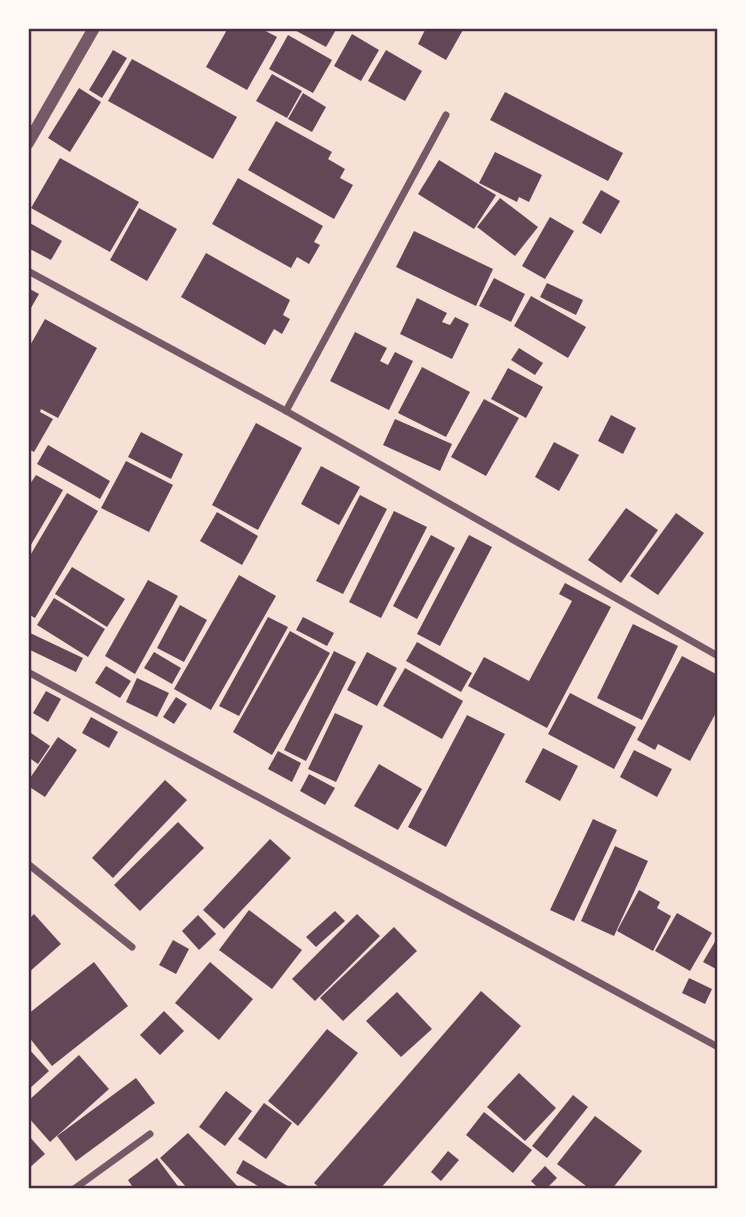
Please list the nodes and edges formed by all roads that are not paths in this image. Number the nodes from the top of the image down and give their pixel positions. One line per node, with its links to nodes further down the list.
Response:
1 (93, 28): 3 (street)
2 (446, 115): 5 (street)
3 (28, 143)
4 (28, 271): 5 (street)
5 (286, 411): 6 (street)
6 (718, 656)
7 (28, 672): 10 (street)
8 (28, 864): 9 (street)
9 (132, 947)
10 (718, 1047)
11 (150, 1134): 12 (street)
12 (75, 1189)

